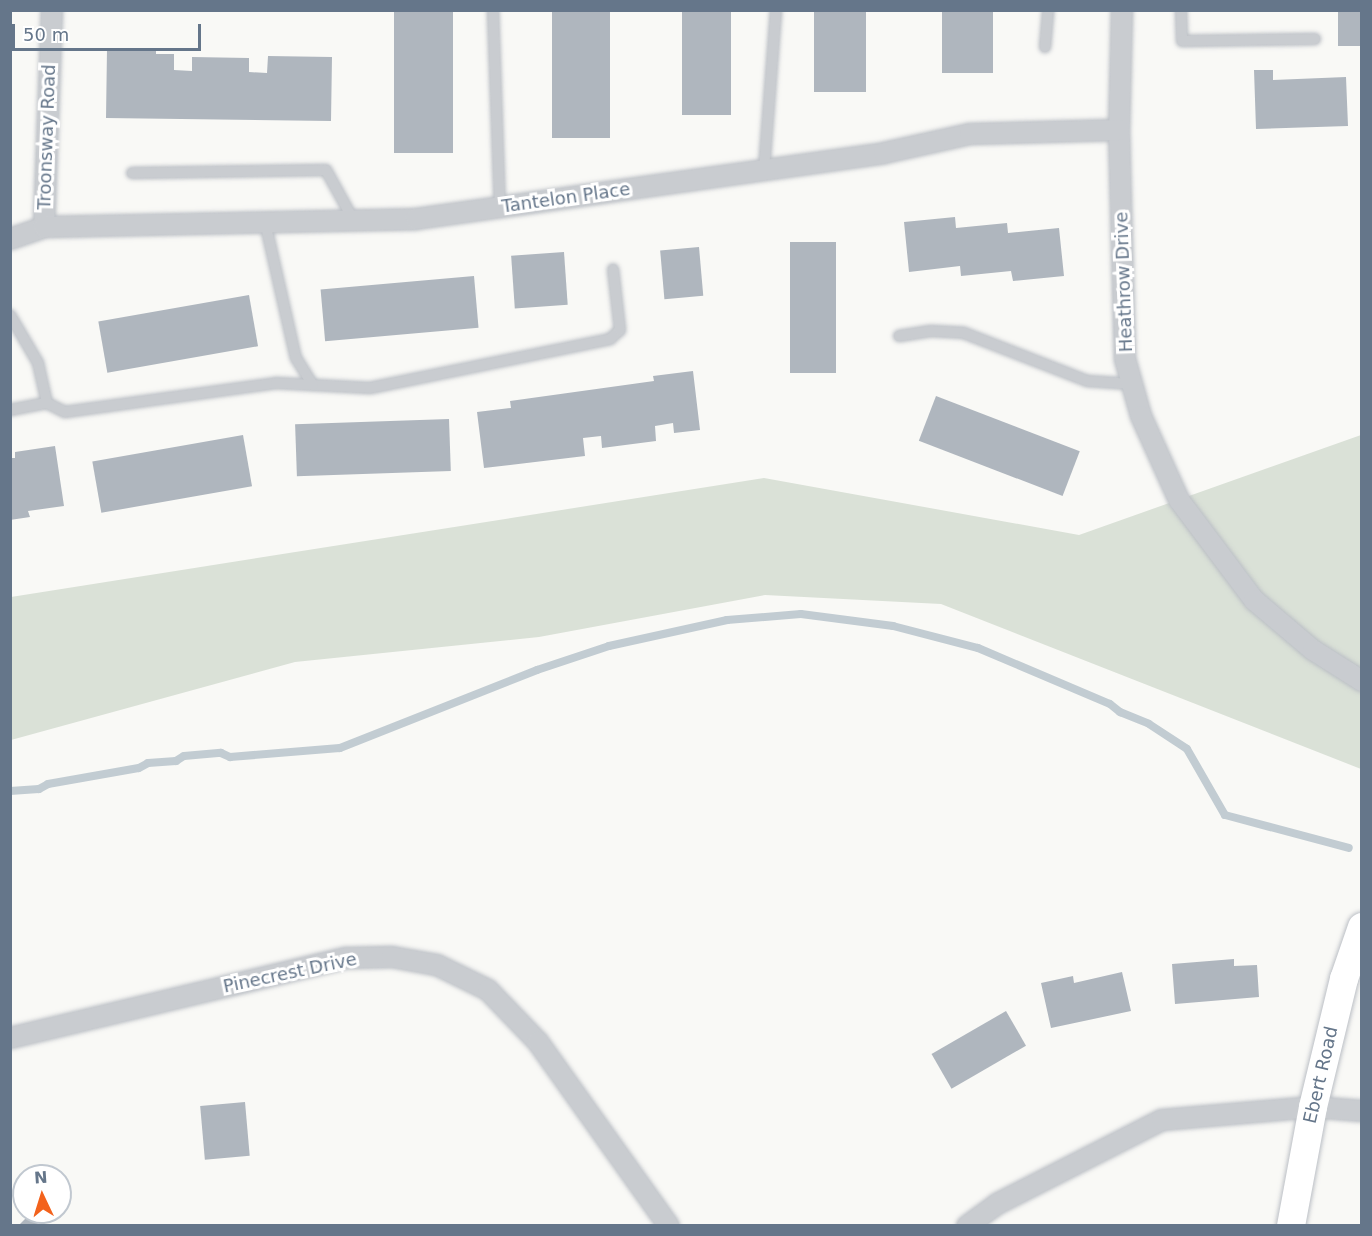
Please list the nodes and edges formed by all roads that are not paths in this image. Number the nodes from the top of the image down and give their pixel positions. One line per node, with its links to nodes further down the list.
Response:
1 (52, 10): 15 (street, Troonsway Road)
2 (493, 10): 12 (lane)
3 (776, 10): 10 (lane)
4 (1048, 10): 8 (lane)
5 (1122, 10): 9 (street, Heathrow Drive)
6 (1181, 10): 7 (lane)
7 (1315, 39)
8 (1045, 46)
9 (1119, 130): 10 (street, Tantelon Place); 20 (street, Heathrow Drive)
10 (764, 170): 12 (street, Tantelon Place)
11 (132, 173): 13 (lane)
12 (500, 207): 13 (street, Tantelon Place)
13 (354, 221): 14 (street, Tantelon Place)
14 (265, 222): 15 (street, Tantelon Place); 21 (lane)
15 (44, 227): 16 (street, Tantelon Place)
16 (10, 239)
17 (613, 269): 21 (lane)
18 (10, 315): 22 (lane)
19 (898, 336): 20 (lane)
20 (1132, 384): 24 (street, Heathrow Drive)
21 (313, 385): 22 (lane)
22 (47, 403): 23 (lane)
23 (10, 410)
24 (1362, 681)
25 (1362, 927): 27 (main road, Ebert Road)
26 (10, 1038): 29 (street, Pinecrest Drive)
27 (1313, 1107): 28 (street); 30 (street); 31 (main road, Ebert Road)
28 (1362, 1111)
29 (669, 1226)
30 (967, 1226)
31 (1291, 1226)

